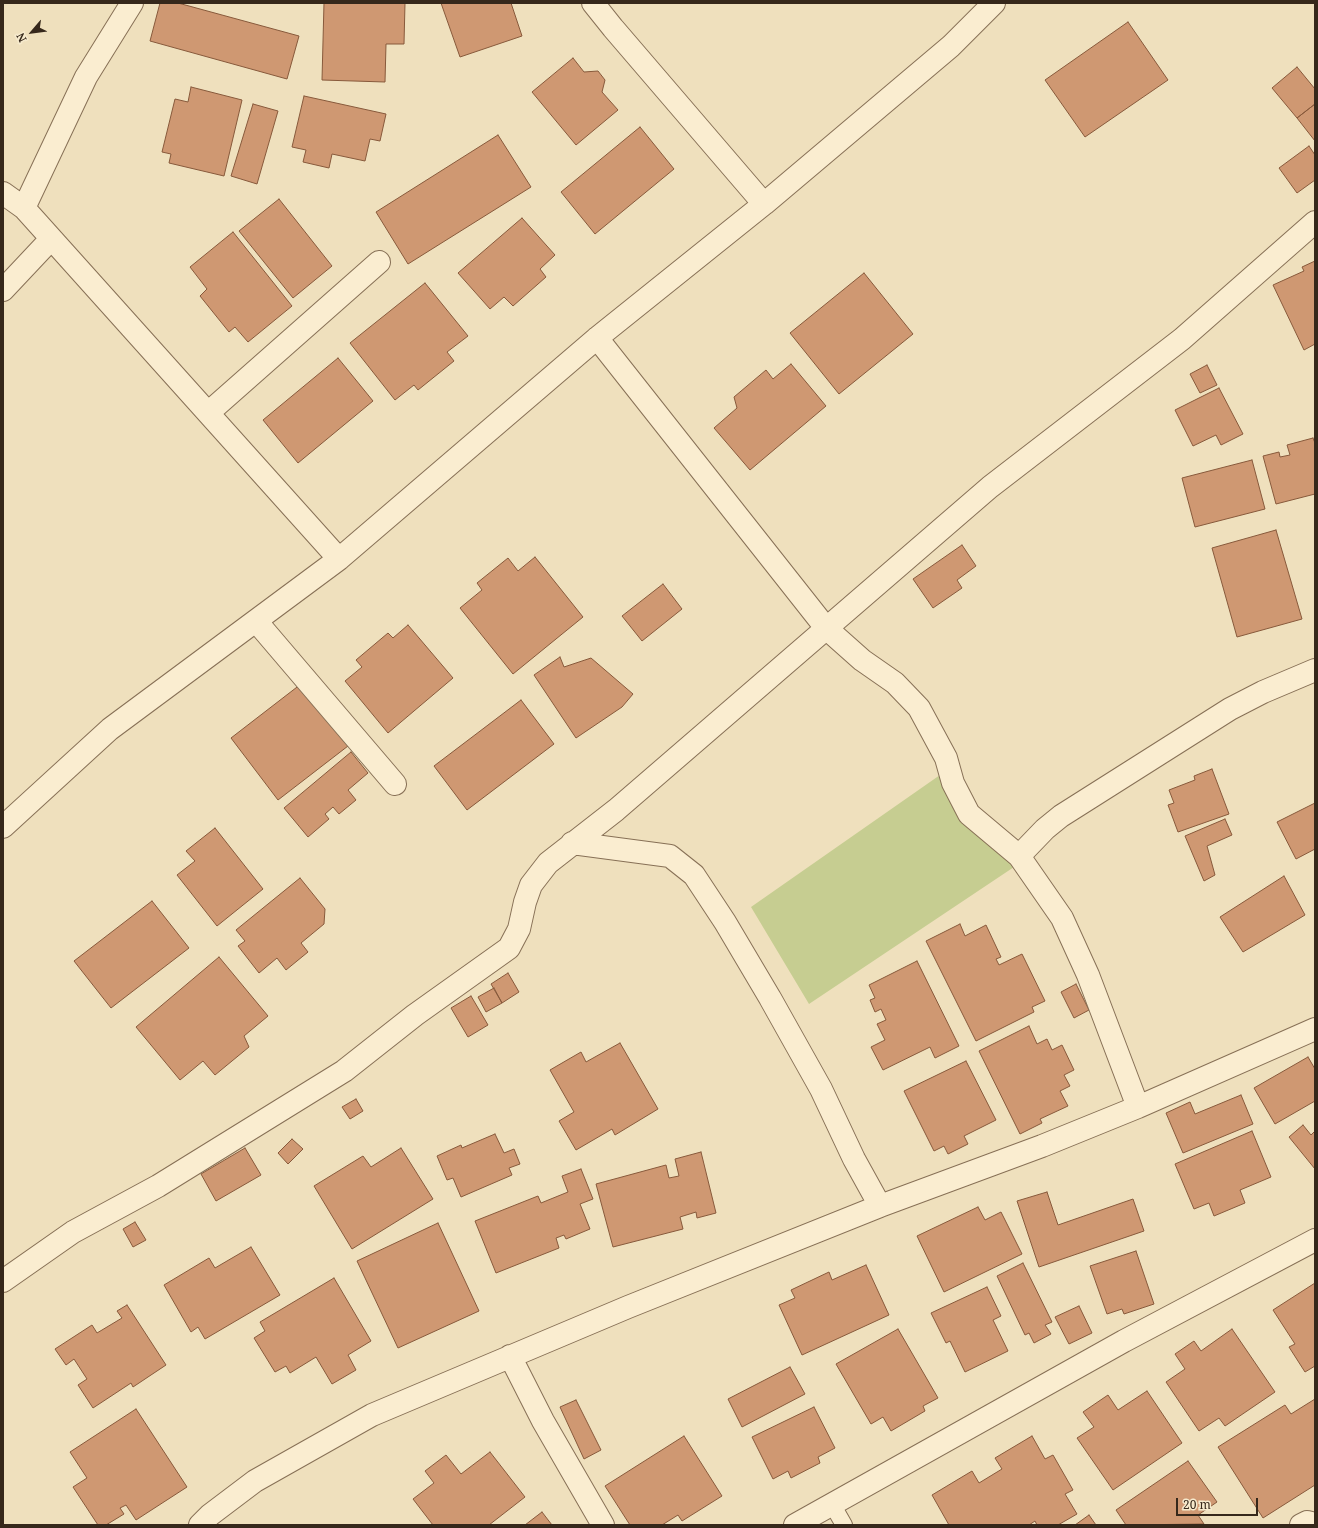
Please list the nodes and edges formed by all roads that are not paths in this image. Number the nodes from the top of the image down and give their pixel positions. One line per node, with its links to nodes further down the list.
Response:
1 (132, 3): 6 (street)
2 (593, 3): 5 (street)
3 (994, 3): 5 (street)
4 (3, 193): 6 (street)
5 (764, 204): 11 (street)
6 (24, 208): 8 (street)
7 (1315, 222): 15 (street)
8 (51, 239): 10 (street); 12 (street)
9 (379, 262): 12 (street)
10 (3, 290)
11 (597, 338): 13 (street); 15 (street)
12 (208, 413): 13 (street)
13 (339, 560): 14 (street)
14 (256, 621): 17 (street); 18 (street)
15 (826, 628): 19 (street); 20 (street)
16 (1315, 670): 20 (street)
17 (395, 784)
18 (3, 827)
19 (572, 843): 23 (street); 25 (street)
20 (1020, 856): 22 (street)
21 (1315, 1029): 22 (street)
22 (1138, 1107): 23 (street)
23 (880, 1206): 26 (street)
24 (1315, 1240): 27 (street)
25 (3, 1281)
26 (510, 1356): 29 (street); 30 (street)
27 (832, 1504): 31 (street); 32 (lane)
28 (1315, 1524): 33 (street)
29 (200, 1525)
30 (603, 1525)
31 (794, 1525)
32 (844, 1525)
33 (1302, 1525)

